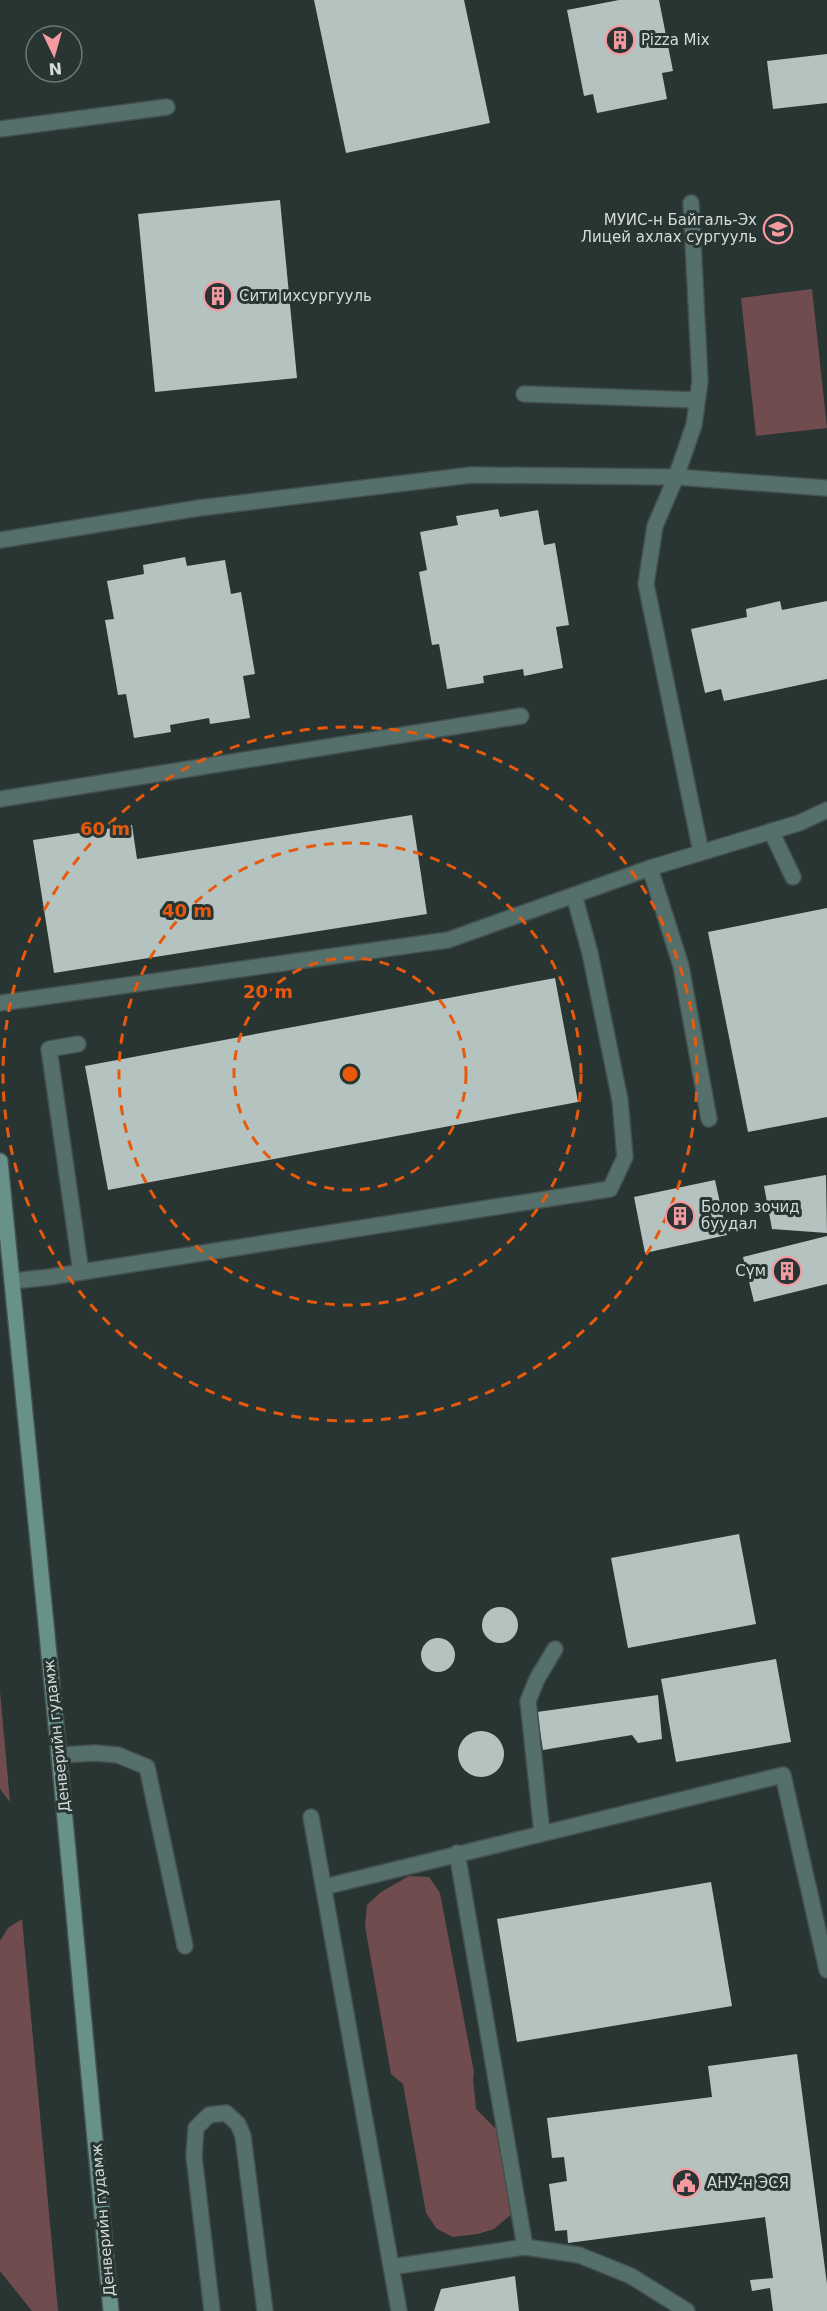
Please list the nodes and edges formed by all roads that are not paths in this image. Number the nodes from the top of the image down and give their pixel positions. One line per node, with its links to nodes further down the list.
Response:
1 (167, 107): 2 (street)
2 (0, 129)
3 (692, 202): 5 (street)
4 (524, 394): 5 (street)
5 (697, 400): 6 (street)
6 (676, 477): 7 (street); 8 (street); 13 (street)
7 (827, 488)
8 (0, 540)
9 (521, 716): 10 (street)
10 (0, 799)
11 (827, 810): 12 (street)
12 (771, 831): 13 (street); 15 (street)
13 (701, 852): 14 (street)
14 (650, 868): 16 (street); 19 (street)
15 (793, 877)
16 (574, 895): 17 (street); 21 (street)
17 (0, 1003)
18 (78, 1044): 21 (street)
19 (709, 1119)
20 (0, 1161): 22 (street, Денверийн гудамж)
21 (81, 1272): 22 (street)
22 (13, 1281): 24 (street, Денверийн гудамж)
23 (555, 1649): 26 (street)
24 (59, 1755): 29 (street); 33 (street, Денверийн гудамж)
25 (311, 1817): 28 (street)
26 (542, 1833): 27 (street); 30 (street)
27 (457, 1853): 28 (street); 31 (street)
28 (324, 1887): 32 (street)
29 (185, 1946)
30 (827, 1970)
31 (525, 2247): 32 (street); 37 (street)
32 (391, 2267): 36 (street)
33 (111, 2311)
34 (212, 2311): 35 (street)
35 (265, 2311)
36 (399, 2311)
37 (687, 2311)

